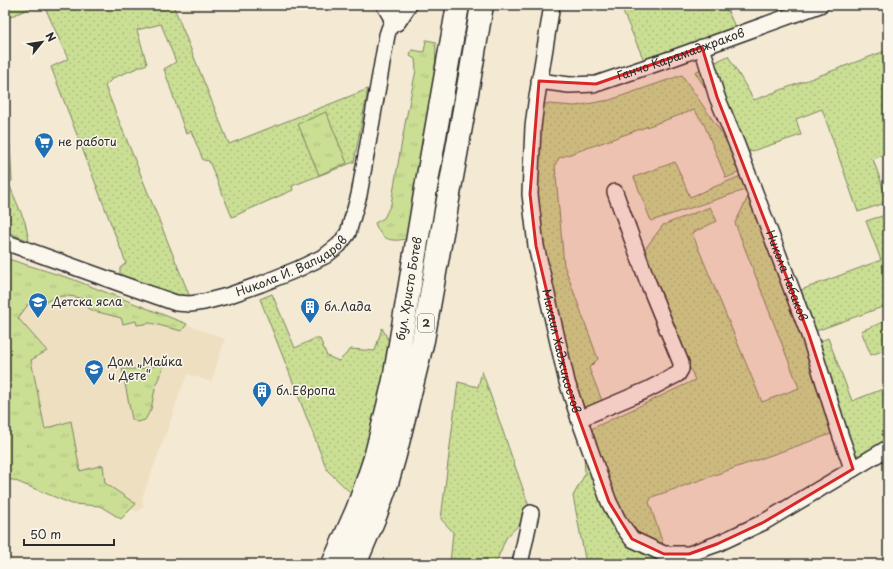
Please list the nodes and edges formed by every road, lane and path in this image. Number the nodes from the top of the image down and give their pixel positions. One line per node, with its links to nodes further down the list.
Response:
1 (458, 5): 14 (highway, бул. Христо Ботев / 2)
2 (482, 5): 15 (highway, бул. Христо Ботев / 2)
3 (552, 5): 7 (street, Михаил Хаджикостов)
4 (820, 5): 6 (street, Ганчо Карамаджраков)
5 (395, 10): 9 (street, Никола Й. Вапцаров)
6 (702, 47): 7 (street, Ганчо Карамаджраков); 12 (street, Никола Табаков)
7 (539, 81): 10 (street, Михаил Хаджикостов)
8 (615, 192): 10 (street, Михаил Хаджикостов)
9 (5, 242)
10 (579, 419): 12 (street)
11 (888, 448): 12 (street)
12 (853, 469)
13 (531, 513): 16 (street)
14 (333, 564)
15 (355, 564)
16 (520, 564)

